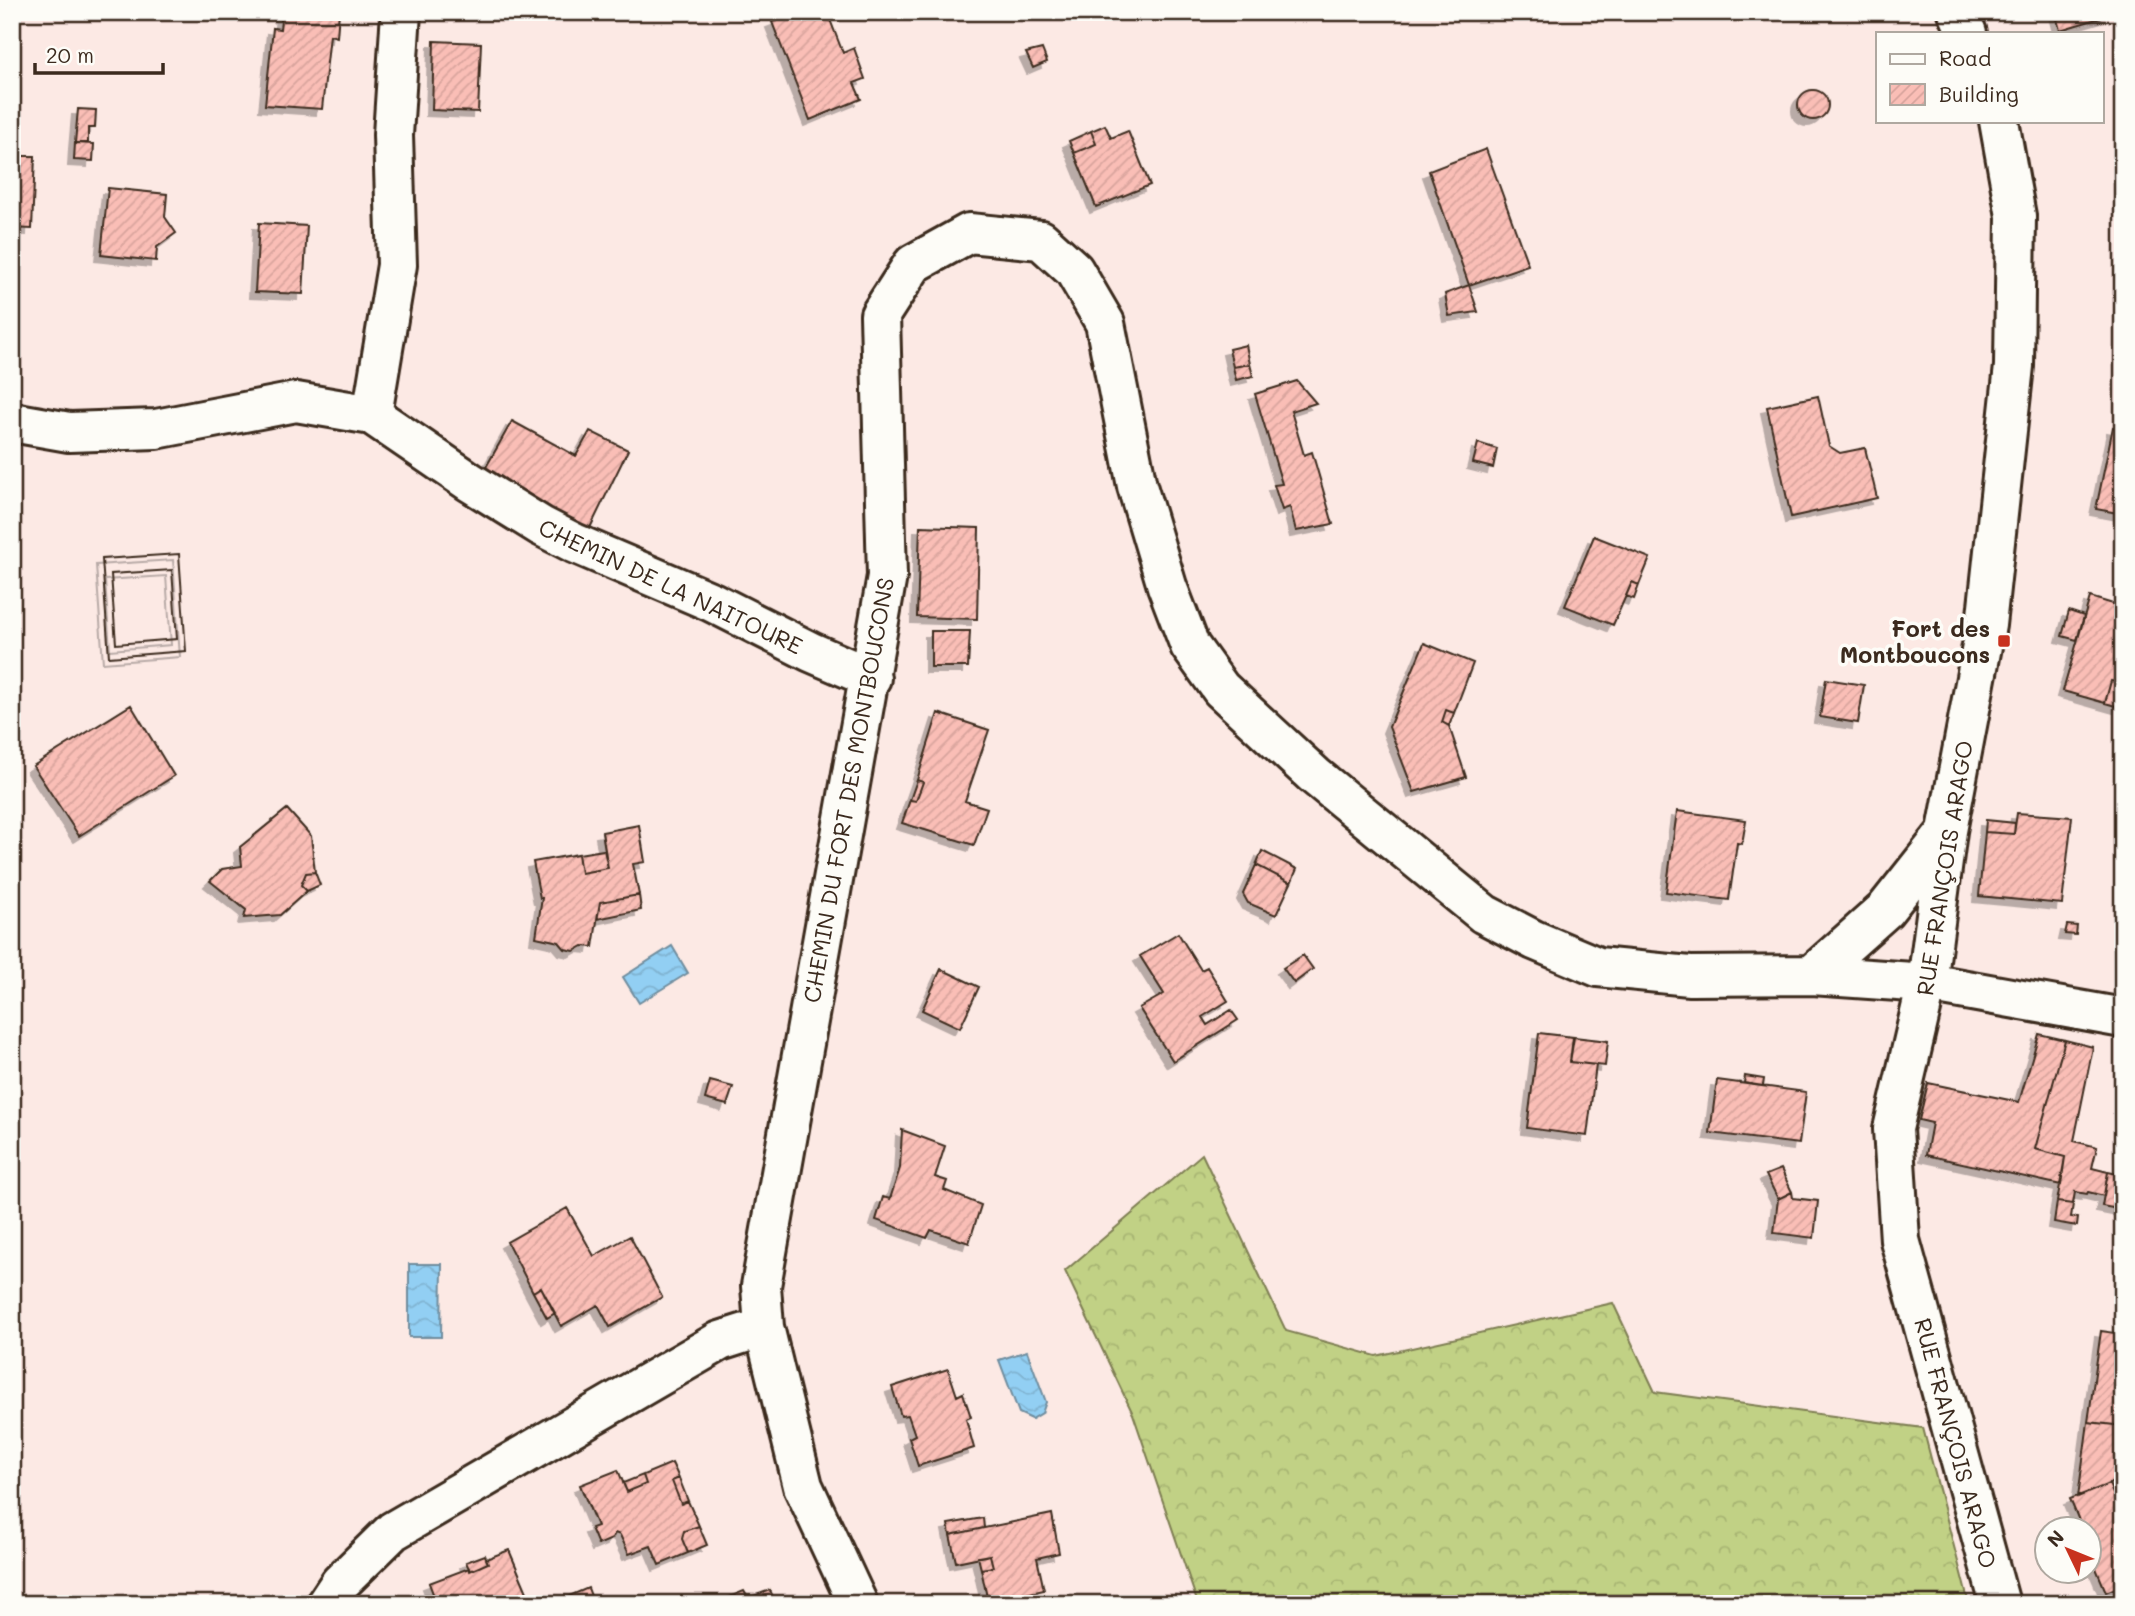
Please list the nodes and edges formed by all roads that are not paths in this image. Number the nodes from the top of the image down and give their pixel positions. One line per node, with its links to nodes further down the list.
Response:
1 (401, 12): 5 (street)
2 (1958, 12): 3 (street)
3 (1967, 32)
4 (1999, 122): 8 (street, RUE FRANÇOIS ARAGO)
5 (372, 415): 6 (street, CHEMIN DE LA NAITOURE); 7 (street, CHEMIN DE LA NAITOURE)
6 (12, 422)
7 (871, 678): 9 (street, CHEMIN DU FORT DES MONTBOUCONS); 12 (street, CHEMIN DU FORT DES MONTBOUCONS)
8 (1947, 831): 9 (street); 10 (street, RUE FRANÇOIS ARAGO)
9 (1812, 975): 10 (street, CHEMIN DU FORT DES MONTBOUCONS)
10 (1927, 983): 11 (street, CHEMIN DU FORT DES MONTBOUCONS); 15 (street, RUE FRANÇOIS ARAGO)
11 (2123, 1018)
12 (764, 1327): 13 (street); 14 (street, CHEMIN DU FORT DES MONTBOUCONS)
13 (326, 1604)
14 (858, 1604)
15 (2000, 1604)

